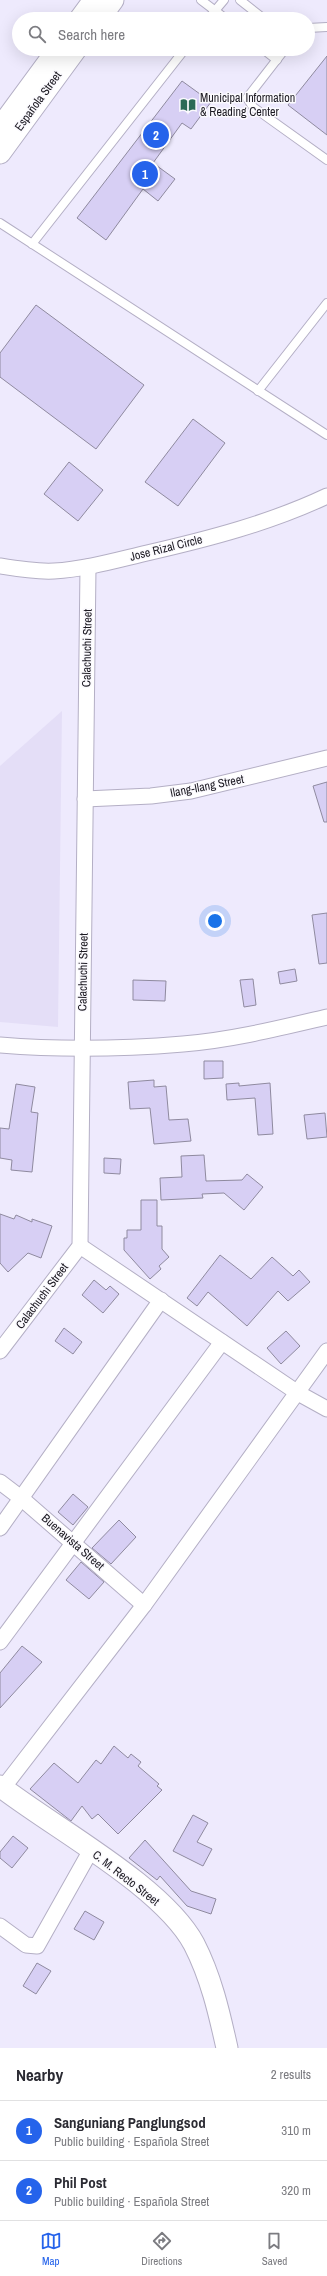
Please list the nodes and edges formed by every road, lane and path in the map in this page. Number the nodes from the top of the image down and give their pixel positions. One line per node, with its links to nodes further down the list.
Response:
1 (94, 0): 7 (main road)
2 (113, 0): 8 (main road)
3 (202, 0): 6 (lane)
4 (224, 0): 6 (lane)
5 (240, 0): 9 (lane)
6 (215, 11)
7 (85, 12)
8 (104, 12)
9 (255, 12)
10 (327, 27): 11 (lane)
11 (315, 28)
12 (53, 56): 18 (main road, Española Street)
13 (71, 56): 19 (main road, Española Street)
14 (180, 56): 22 (lane)
15 (272, 56): 17 (lane)
16 (280, 56): 17 (lane)
17 (277, 60): 20 (lane)
18 (0, 128)
19 (0, 152)
20 (327, 160)
21 (0, 223): 22 (lane)
22 (32, 244): 24 (lane)
23 (327, 303): 24 (lane)
24 (258, 391): 25 (lane)
25 (327, 435)
26 (327, 496): 28 (street, Jose Rizal Circle)
27 (0, 566): 28 (street, Jose Rizal Circle)
28 (88, 567): 30 (street, Calachuchi Street)
29 (327, 758): 30 (street, Ilang-Ilang Street)
30 (85, 799): 33 (street, Calachuchi Street)
31 (327, 1017): 33 (street)
32 (0, 1045): 33 (street)
33 (83, 1047): 34 (street, Calachuchi Street)
34 (80, 1246): 35 (street); 37 (street, Calachuchi Street)
35 (161, 1300): 36 (street); 42 (street)
36 (222, 1342): 39 (street); 44 (street)
37 (0, 1351)
38 (327, 1351): 39 (street)
39 (298, 1393): 40 (street); 45 (street)
40 (327, 1409)
41 (0, 1482): 42 (street, Buenavista Street)
42 (21, 1498): 43 (street); 44 (street, Buenavista Street)
43 (0, 1528)
44 (74, 1543): 45 (street, Buenavista Street); 46 (street)
45 (144, 1605): 47 (street)
46 (0, 1642)
47 (1, 1787): 48 (main road, C. M. Recto Street)
48 (91, 1850): 49 (street); 50 (main road, C. M. Recto Street)
49 (0, 1926)
50 (227, 2048)

